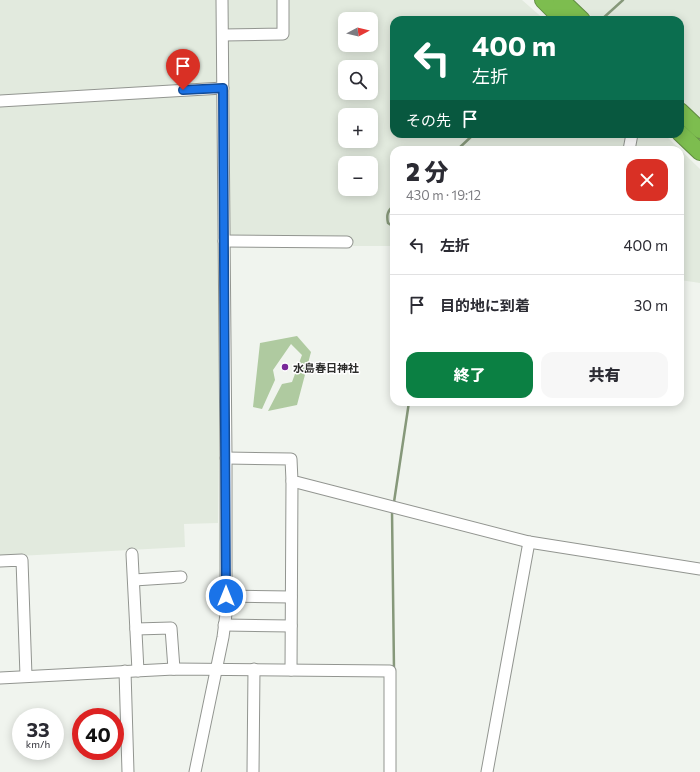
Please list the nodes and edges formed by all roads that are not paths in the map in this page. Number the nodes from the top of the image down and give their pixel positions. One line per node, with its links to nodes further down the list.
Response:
1 (222, 0): 7 (street)
2 (283, 0): 7 (street)
3 (543, 0): 5 (highway)
4 (561, 0): 6 (highway)
5 (560, 16)
6 (578, 16)
7 (222, 35): 8 (street)
8 (223, 88): 9 (street); 14 (street)
9 (0, 101)
10 (684, 115): 11 (highway)
11 (700, 130)
12 (684, 137): 13 (highway)
13 (700, 152)
14 (224, 241): 15 (street); 16 (street)
15 (347, 242)
16 (226, 458): 17 (street); 24 (street)
17 (292, 481): 18 (street); 25 (street)
18 (529, 542): 21 (street); 41 (street)
19 (132, 554): 23 (street)
20 (0, 561): 35 (street)
21 (700, 569)
22 (182, 577): 23 (street)
23 (134, 580): 28 (street)
24 (226, 596): 25 (street); 26 (street)
25 (291, 597): 27 (street)
26 (224, 625): 27 (street); 30 (street)
27 (291, 626): 32 (street)
28 (136, 629): 29 (street); 34 (street)
29 (174, 668): 30 (street); 34 (street)
30 (217, 669): 31 (street); 38 (street)
31 (254, 669): 32 (street); 39 (street)
32 (291, 670): 40 (street)
33 (125, 671): 34 (street); 35 (street); 37 (street)
34 (138, 671)
35 (26, 676): 36 (street)
36 (0, 678)
37 (128, 772)
38 (195, 772)
39 (253, 772)
40 (390, 772)
41 (487, 772)

